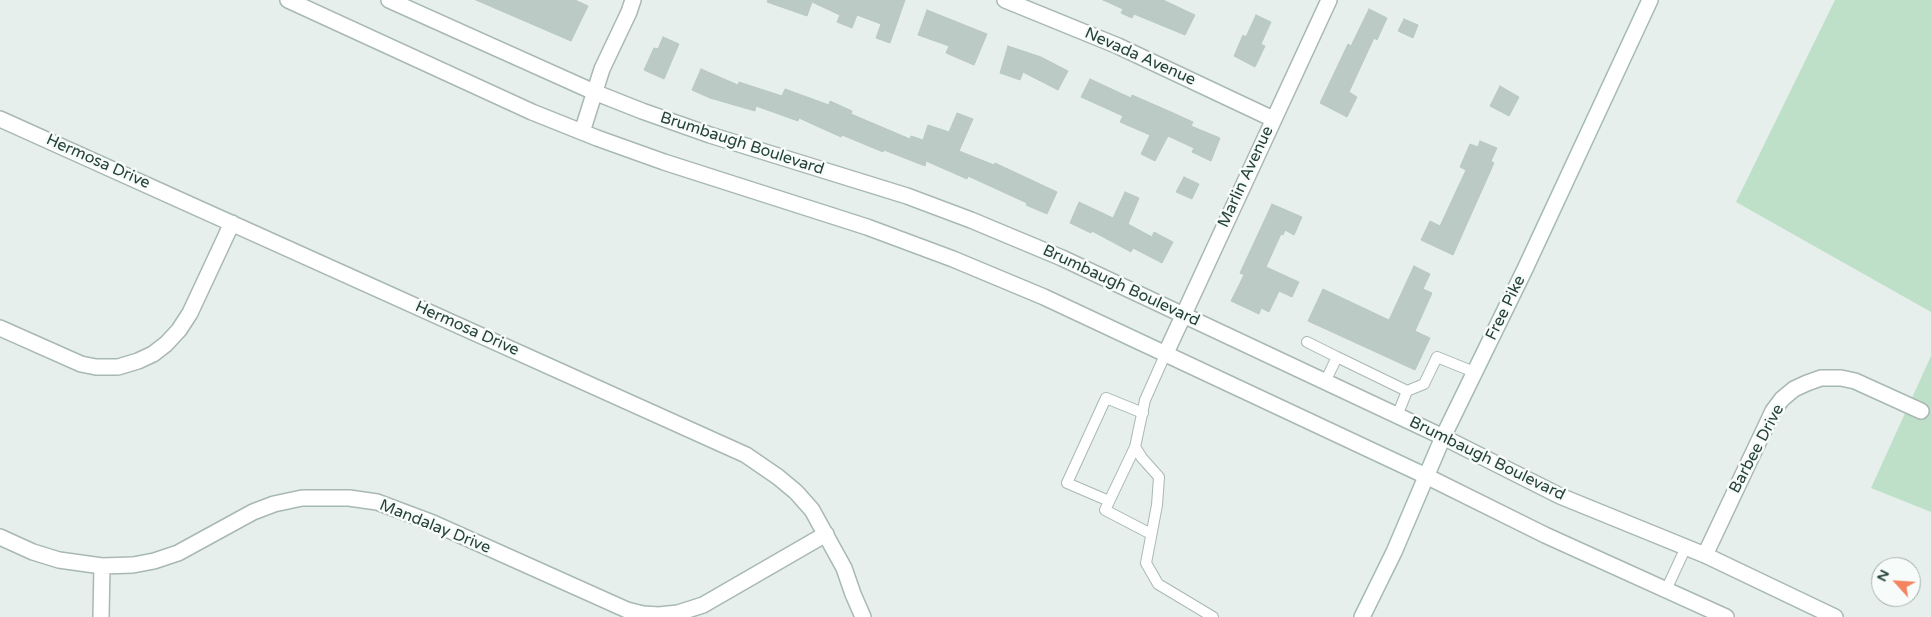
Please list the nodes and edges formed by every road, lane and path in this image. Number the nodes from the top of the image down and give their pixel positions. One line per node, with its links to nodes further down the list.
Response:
1 (288, 0): 10 (street)
2 (389, 0): 7 (street, Brumbaugh Boulevard)
3 (633, 0): 7 (street)
4 (1005, 0): 9 (street, Nevada Avenue)
5 (1329, 0): 9 (street, Marlin Avenue)
6 (1650, 0): 17 (street, Free Pike)
7 (594, 92): 10 (street); 12 (street, Brumbaugh Boulevard)
8 (0, 119): 11 (street, Hermosa Drive)
9 (1273, 119): 12 (street, Marlin Avenue)
10 (582, 132): 15 (street)
11 (232, 223): 13 (street); 27 (street, Hermosa Drive)
12 (1183, 314): 15 (street, Marlin Avenue); 18 (street, Brumbaugh Boulevard)
13 (0, 328)
14 (1307, 342): 16 (lane)
15 (1165, 355): 21 (lane); 25 (street)
16 (1337, 357): 18 (lane); 19 (lane)
17 (1474, 372): 19 (lane); 23 (street, Free Pike)
18 (1324, 382): 22 (street, Brumbaugh Boulevard)
19 (1407, 391): 22 (lane)
20 (1922, 411): 31 (street, Barbee Drive)
21 (1143, 413): 24 (lane); 26 (lane)
22 (1397, 416): 23 (street, Brumbaugh Boulevard)
23 (1443, 438): 25 (street, Free Pike); 30 (street, Brumbaugh Boulevard)
24 (1135, 447): 26 (lane); 28 (lane)
25 (1426, 476): 33 (street); 37 (street, Free Pike)
26 (1109, 501): 28 (lane)
27 (826, 534): 32 (street, Mandalay Drive); 35 (street, Hermosa Drive)
28 (1151, 534): 36 (lane)
29 (0, 537): 32 (street, Mandalay Drive)
30 (1686, 547): 31 (street, Brumbaugh Boulevard); 33 (lane)
31 (1705, 555): 39 (street, Brumbaugh Boulevard)
32 (102, 566): 34 (street)
33 (1666, 590): 38 (street)
34 (101, 617)
35 (863, 617)
36 (1213, 617)
37 (1362, 617)
38 (1726, 617)
39 (1835, 617)

